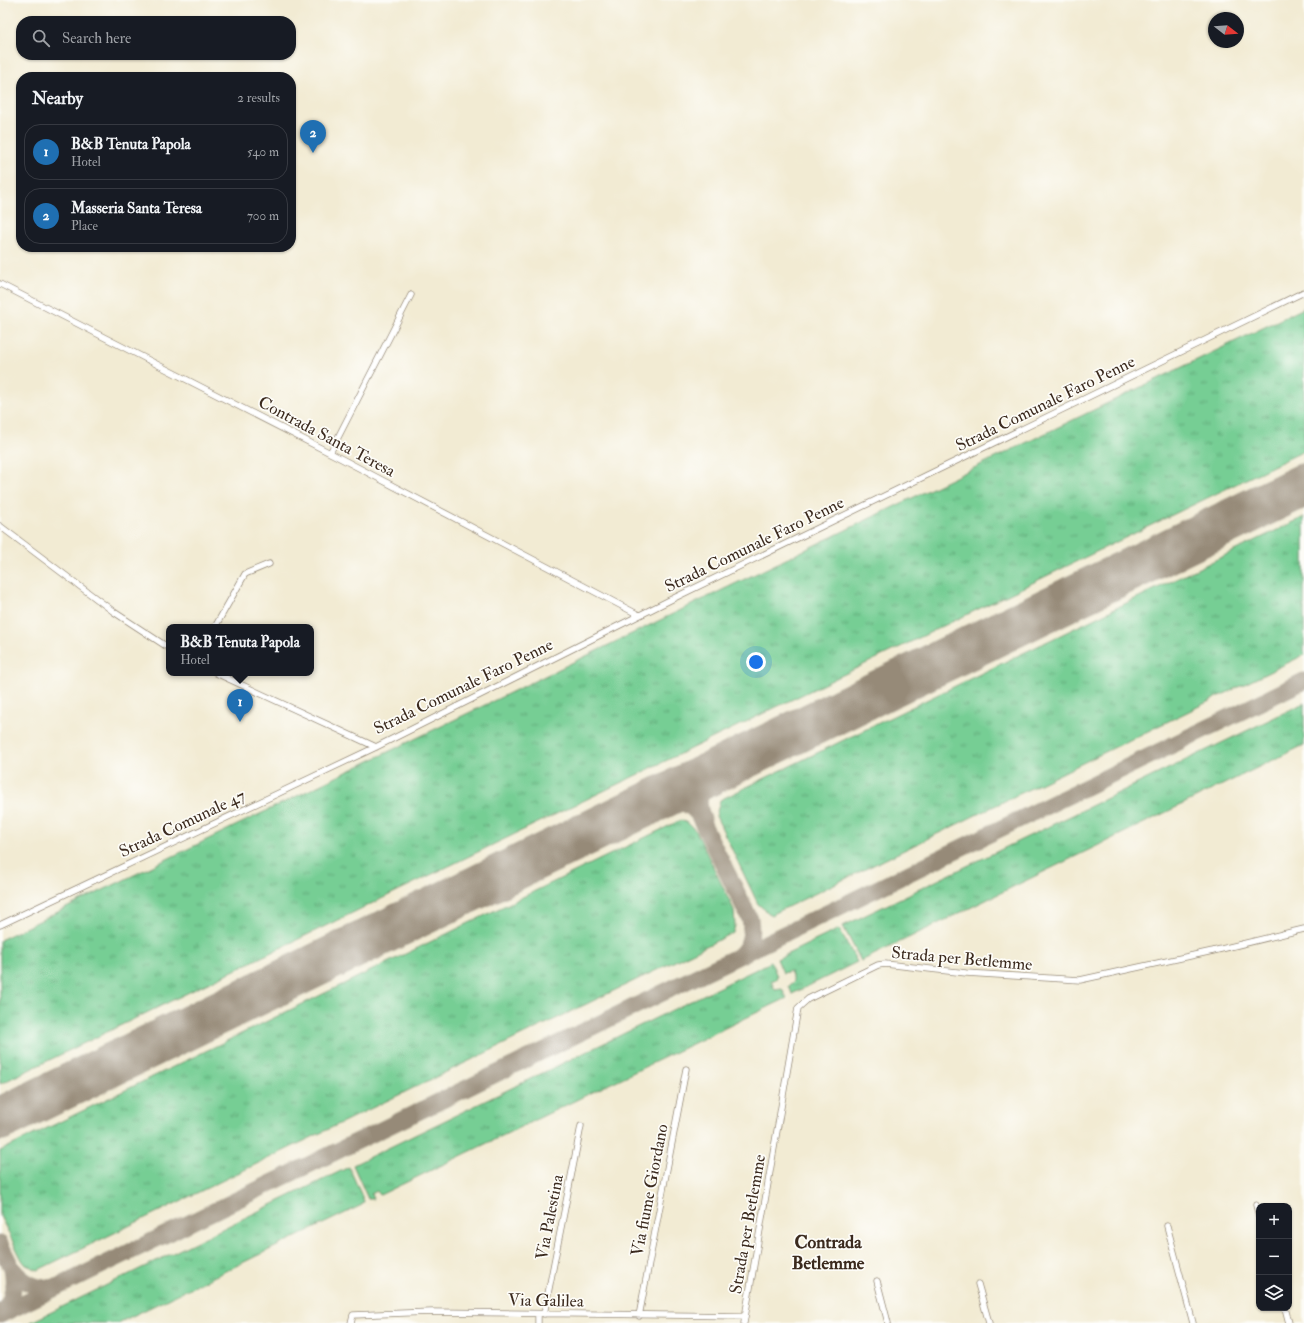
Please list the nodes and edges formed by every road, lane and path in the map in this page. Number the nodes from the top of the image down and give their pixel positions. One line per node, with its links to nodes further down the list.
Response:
1 (0, 284): 4 (street, Contrada Santa Teresa)
2 (1304, 292): 7 (street, Strada Comunale Faro Penne)
3 (411, 295): 4 (street)
4 (330, 453): 7 (street, Contrada Santa Teresa)
5 (0, 526): 9 (street)
6 (269, 564): 8 (street)
7 (639, 615): 11 (street, Strada Comunale Faro Penne)
8 (217, 624)
9 (166, 646)
10 (222, 676): 11 (street, Strada Comunale Faro Penne)
11 (376, 747): 12 (street, Strada Comunale 47)
12 (0, 924)
13 (1304, 929): 22 (street, Strada per Betlemme)
14 (686, 1069): 21 (street, Via fiume Giordano)
15 (581, 1126): 20 (street, Via Palestina)
16 (1167, 1226): 28 (street)
17 (877, 1281): 26 (street)
18 (978, 1284): 27 (street)
19 (1286, 1311): 29 (street)
20 (541, 1314): 21 (street, Via Galilea); 23 (street, Via Galilea); 24 (street, Via Palestina)
21 (639, 1316): 22 (street, Via Galilea)
22 (745, 1316): 25 (street, Strada per Betlemme)
23 (351, 1323)
24 (538, 1323)
25 (744, 1323)
26 (888, 1323)
27 (989, 1323)
28 (1193, 1323)
29 (1289, 1323)

